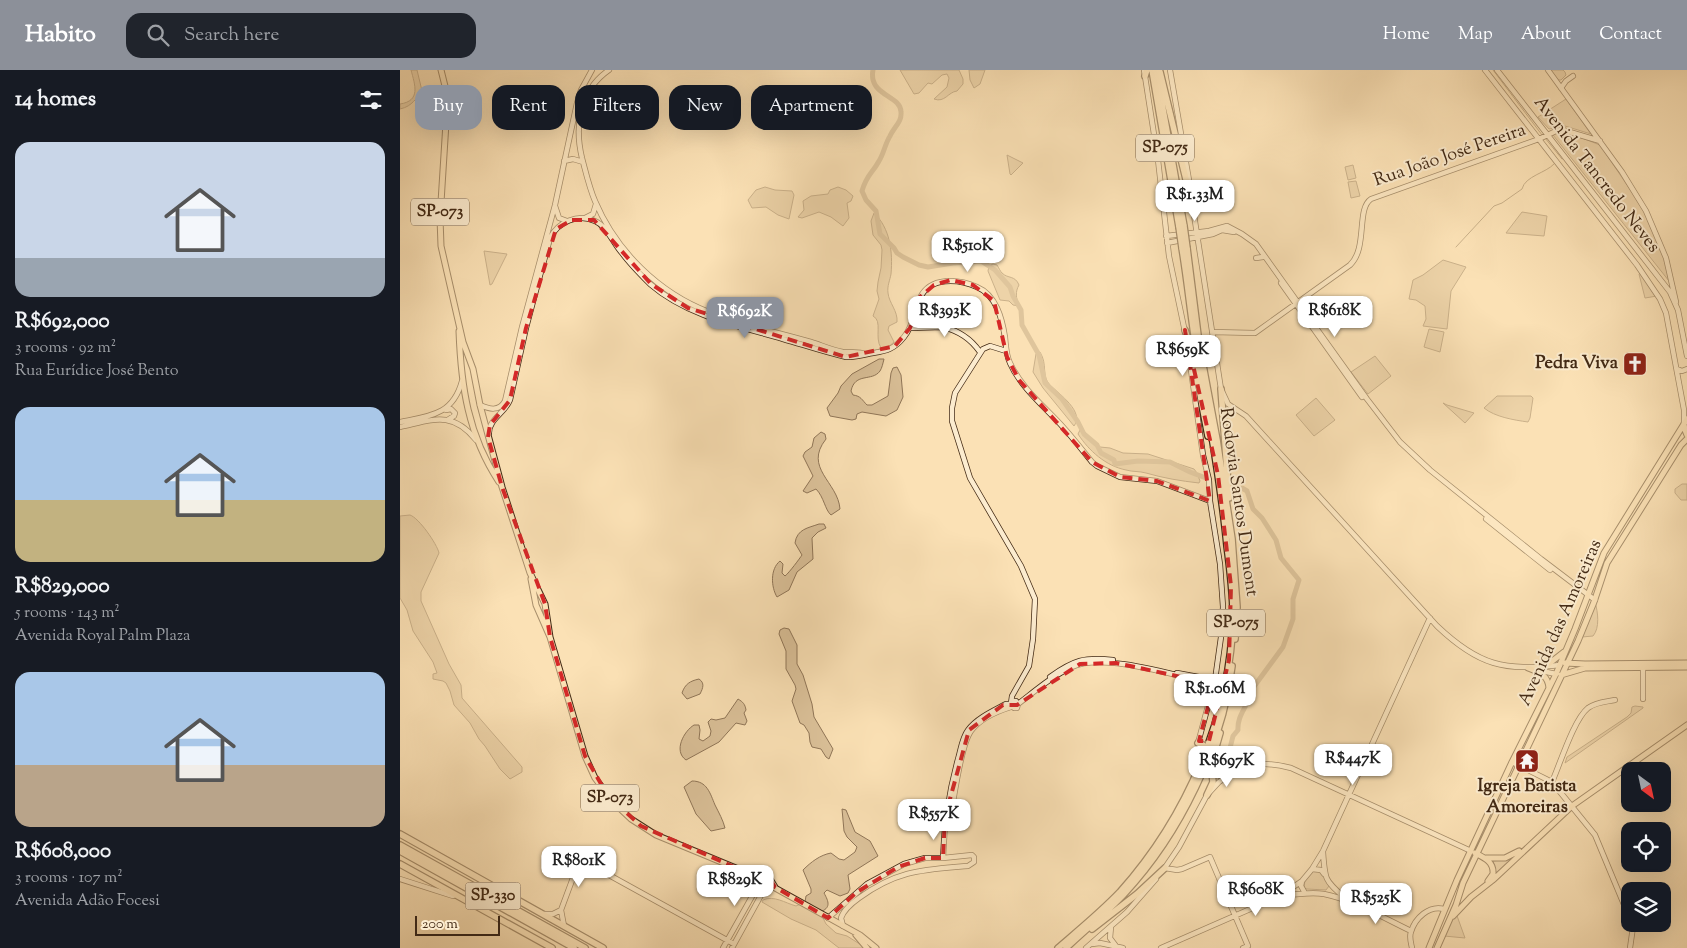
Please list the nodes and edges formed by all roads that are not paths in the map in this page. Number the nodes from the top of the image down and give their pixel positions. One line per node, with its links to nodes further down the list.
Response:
1 (441, 70): 34 (main road, SP-073)
2 (592, 70): 12 (street); 16 (street)
3 (607, 70): 12 (street)
4 (1152, 70): 23 (highway, Rodovia Santos Dumont / SP-075)
5 (1158, 70): 19 (highway); 23 (highway, Rodovia Santos Dumont / SP-075)
6 (1170, 70): 19 (street)
7 (1485, 70): 14 (street)
8 (1497, 70): 14 (street, Avenida Tancredo Neves)
9 (1548, 70): 13 (street)
10 (1145, 72): 25 (street)
11 (1571, 74): 13 (street)
12 (600, 77): 17 (street)
13 (1559, 86): 15 (street)
14 (1543, 137): 15 (street, Rua João José Pereira); 31 (street, Avenida Tancredo Neves); 32 (street, Rua João José Pereira); 43 (street)
15 (1600, 141): 30 (street)
16 (564, 161): 17 (street); 20 (street)
17 (583, 162): 18 (street)
18 (596, 204): 21 (street); 40 (street)
19 (1192, 204): 24 (street)
20 (555, 205): 22 (street); 49 (street)
21 (584, 218): 22 (street); 40 (street)
22 (566, 221): 52 (street)
23 (1181, 226): 27 (highway, Rodovia Santos Dumont / SP-075, bridge)
24 (1197, 234): 25 (street); 26 (street); 29 (street); 32 (street); 37 (street)
25 (1166, 236): 26 (street)
26 (1167, 243): 36 (street)
27 (1185, 248): 61 (highway, Rodovia Santos Dumont / SP-075); 64 (highway, Rodovia Santos Dumont / SP-075)
28 (1256, 258): 29 (street)
29 (1264, 258): 32 (street)
30 (1671, 279): 31 (street); 33 (street)
31 (1670, 292): 33 (street, Avenida Tancredo Neves)
32 (1297, 303): 37 (street); 67 (street)
33 (1678, 310): 41 (street, Avenida Tancredo Neves)
34 (457, 316): 42 (main road, SP-073); 45 (main road, SP-073)
35 (910, 328): 38 (street); 39 (street); 40 (street)
36 (1185, 330): 61 (highway); 63 (street)
37 (1212, 332): 47 (street)
38 (1006, 351): 39 (street); 63 (street)
39 (980, 352): 93 (street)
40 (866, 354)
41 (1687, 356)
42 (473, 369): 45 (main road); 48 (main road, SP-073)
43 (1677, 369): 44 (street); 53 (street)
44 (1687, 369)
45 (460, 371): 46 (main road, SP-073)
46 (462, 381): 50 (street); 58 (main road, SP-073)
47 (1220, 390): 64 (highway); 72 (street)
48 (480, 405): 49 (street); 56 (main road, SP-073)
49 (488, 408): 52 (street)
50 (441, 412): 51 (street); 54 (street)
51 (449, 419): 55 (street); 58 (street)
52 (494, 420): 56 (street)
53 (1686, 421): 57 (main road); 67 (main road, Avenida das Amoreiras)
54 (400, 422)
55 (400, 427)
56 (488, 437): 59 (main road, SP-073)
57 (1687, 437): 69 (main road, Avenida das Amoreiras)
58 (476, 440): 60 (main road, SP-073)
59 (490, 443): 60 (main road); 62 (main road, SP-073)
60 (479, 446): 62 (main road, SP-073)
61 (1218, 474): 96 (highway, Rodovia Santos Dumont / SP-075)
62 (502, 487): 65 (main road, SP-073)
63 (1210, 500): 88 (street)
64 (1229, 520): 94 (highway, Rodovia Santos Dumont / SP-075)
65 (530, 573): 66 (main road, SP-073); 68 (main road, SP-073)
66 (541, 595): 68 (main road); 70 (main road, SP-073)
67 (1588, 597): 69 (street); 76 (main road, Avenida das Amoreiras)
68 (534, 598): 71 (main road, SP-073)
69 (1595, 601): 77 (main road, Avenida das Amoreiras)
70 (547, 612): 71 (main road); 75 (main road, SP-073)
71 (539, 614): 75 (main road, SP-073)
72 (1430, 618): 73 (street); 74 (street)
73 (1438, 626): 74 (street); 85 (street)
74 (1425, 630): 104 (street)
75 (550, 637): 120 (main road, SP-073)
76 (1566, 650): 81 (main road, Avenida das Amoreiras); 83 (main road)
77 (1574, 650): 78 (main road, Avenida das Amoreiras); 80 (main road)
78 (1568, 662): 80 (main road); 81 (main road); 87 (main road, Avenida das Amoreiras)
79 (1687, 663): 82 (main road)
80 (1586, 664): 82 (main road)
81 (1560, 665): 83 (street); 87 (main road, Avenida das Amoreiras)
82 (1643, 665): 84 (main road); 86 (main road); 91 (street)
83 (1546, 666): 85 (street)
84 (1687, 667)
85 (1528, 668): 87 (street); 89 (main road)
86 (1571, 672): 87 (main road); 90 (main road)
87 (1559, 675): 89 (main road, Avenida das Amoreiras); 90 (main road, Avenida das Amoreiras)
88 (1214, 682): 93 (street); 93 (street); 97 (street)
89 (1549, 688): 99 (main road, Avenida das Amoreiras)
90 (1555, 690): 100 (main road, Avenida das Amoreiras)
91 (1643, 699)
92 (1615, 700): 103 (street)
93 (1014, 703): 107 (street); 107 (street)
94 (1220, 722): 102 (highway); 162 (highway, Rodovia Santos Dumont / SP-075)
95 (1687, 723): 106 (main road)
96 (1209, 741): 97 (highway); 98 (highway, Rodovia Santos Dumont / SP-075)
97 (1199, 742): 98 (highway)
98 (1204, 754): 161 (highway, Rodovia Santos Dumont / SP-075)
99 (1512, 762): 100 (street); 112 (main road, Avenida das Amoreiras)
100 (1520, 765): 103 (street); 113 (main road, Avenida das Amoreiras)
101 (1238, 769): 102 (highway); 104 (street); 105 (street)
102 (1213, 772): 105 (highway)
103 (1552, 782): 106 (street)
104 (1349, 794): 110 (street); 112 (street)
105 (1207, 795): 117 (street)
106 (1571, 805): 115 (main road); 133 (main road); 134 (street)
107 (944, 825): 114 (street)
108 (400, 834): 139 (highway)
109 (400, 845): 156 (highway, SP-330)
110 (1323, 850): 118 (street); 121 (street)
111 (400, 851): 155 (highway, SP-330)
112 (1471, 851): 113 (main road); 137 (main road, Avenida das Amoreiras)
113 (1477, 854): 115 (main road); 142 (main road, Avenida das Amoreiras)
114 (940, 858): 119 (street); 119 (street); 141 (street)
115 (1486, 858): 133 (main road)
116 (400, 864): 136 (highway)
117 (1165, 868): 140 (street); 145 (street); 162 (highway)
118 (1312, 869): 121 (street); 124 (street)
119 (930, 870): 144 (street)
120 (748, 874): 122 (main road, SP-073); 128 (main road)
121 (1324, 874): 126 (street)
122 (762, 878): 125 (main road, SP-073); 128 (street)
123 (400, 879): 136 (street)
124 (1302, 880): 130 (street); 132 (street)
125 (768, 881): 127 (main road); 129 (street)
126 (1330, 886): 131 (street); 135 (street)
127 (775, 888): 129 (main road); 141 (main road)
128 (756, 890): 149 (street)
129 (763, 892): 151 (street)
130 (1305, 893): 131 (street); 132 (street)
131 (1326, 894): 135 (street)
132 (1280, 896): 140 (street)
133 (1472, 897): 142 (main road)
134 (1621, 898)
135 (1350, 902): 147 (street)
136 (476, 905): 154 (highway)
137 (1444, 909): 147 (street); 167 (main road, Avenida das Amoreiras)
138 (561, 910): 139 (street); 143 (street); 149 (street)
139 (542, 913): 143 (highway)
140 (1235, 916): 153 (street); 165 (street)
141 (828, 918): 144 (main road)
142 (1448, 922): 168 (main road, Avenida das Amoreiras)
143 (564, 926): 157 (highway)
144 (843, 926): 146 (main road)
145 (1111, 928): 150 (street); 152 (street)
146 (852, 931): 159 (main road); 160 (main road)
147 (1411, 931): 166 (street)
148 (1632, 932): 169 (street)
149 (727, 941): 151 (street); 158 (street)
150 (1091, 944): 152 (street); 163 (street)
151 (733, 946)
152 (1117, 947): 164 (street)
153 (1245, 947)
154 (552, 948)
155 (574, 948)
156 (585, 948)
157 (604, 948)
158 (723, 948)
159 (866, 948)
160 (876, 948)
161 (1058, 948)
162 (1066, 948)
163 (1086, 948)
164 (1124, 948)
165 (1161, 948)
166 (1412, 948)
167 (1429, 948)
168 (1437, 948)
169 (1630, 948)

